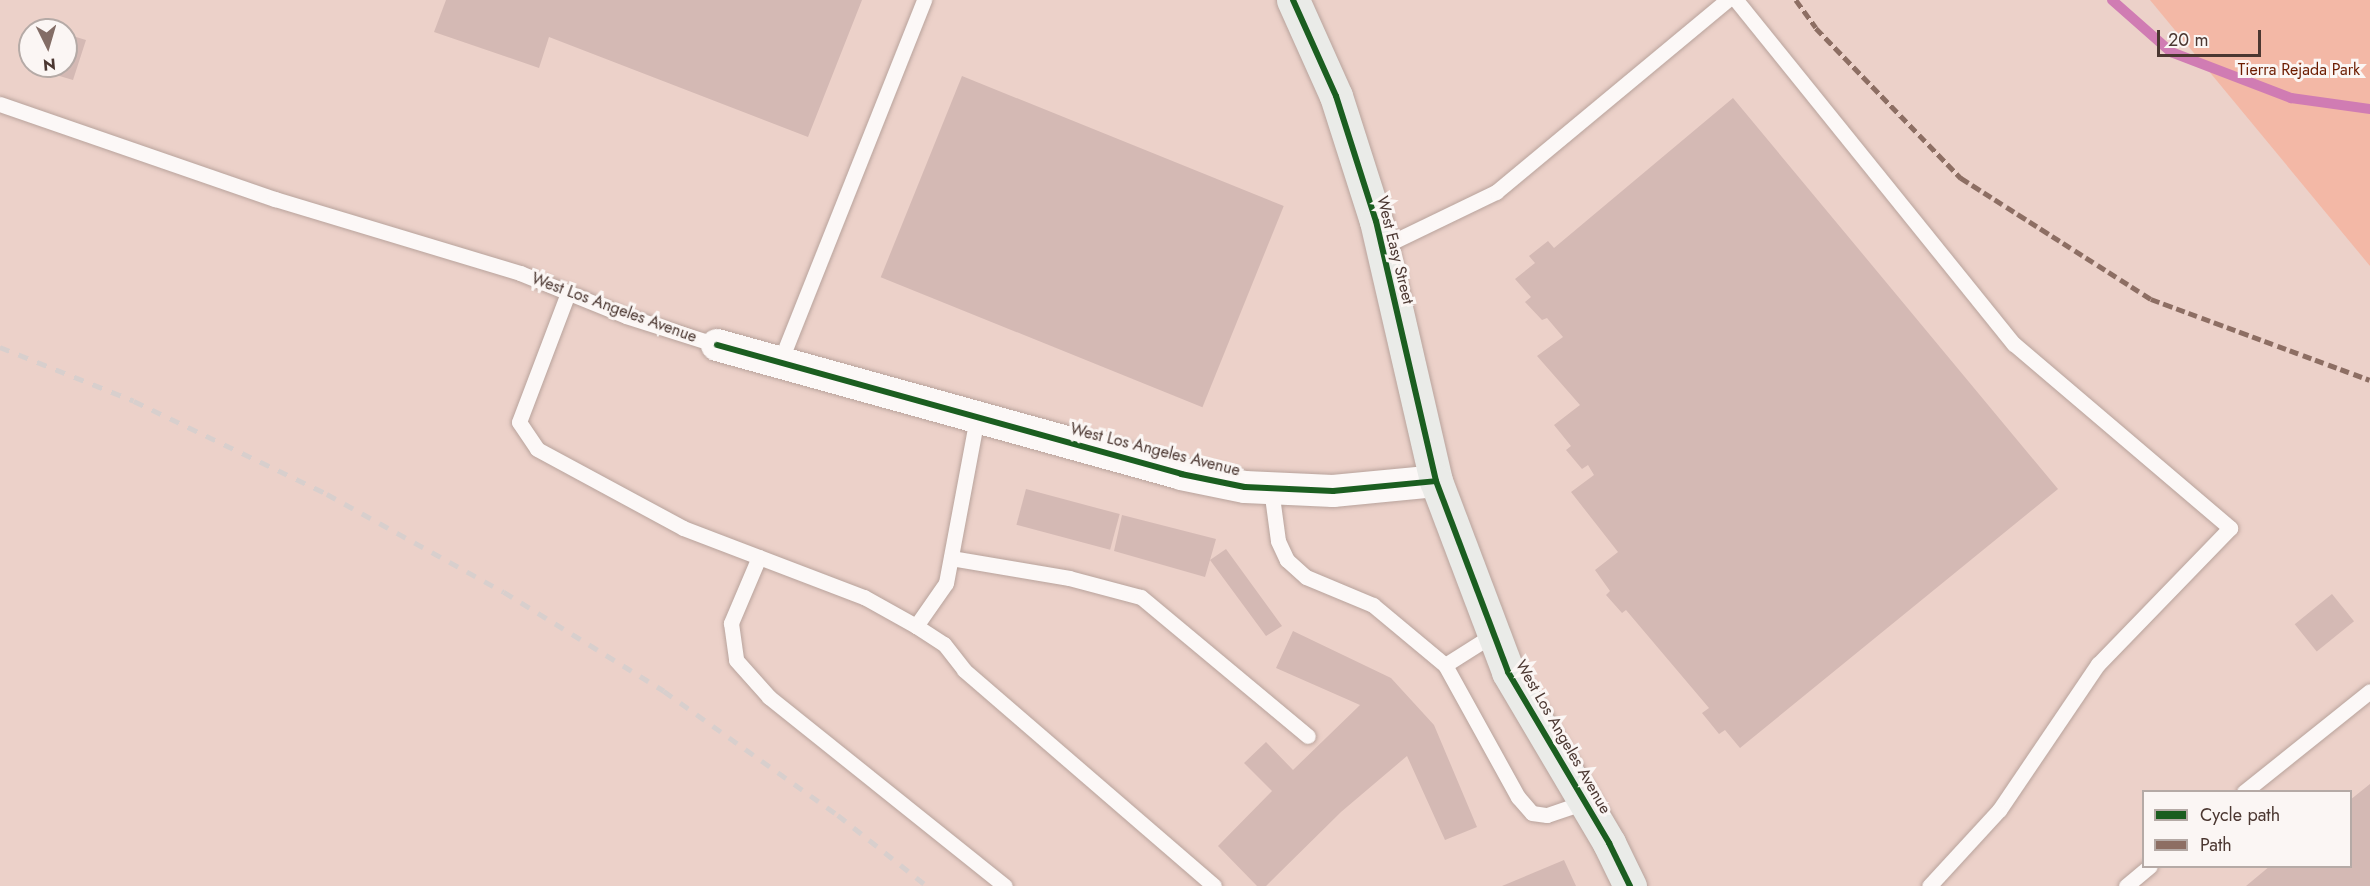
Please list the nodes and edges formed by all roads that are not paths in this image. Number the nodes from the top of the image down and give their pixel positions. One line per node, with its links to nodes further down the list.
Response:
1 (924, 0): 9 (lane)
2 (1293, 0): 6 (street, West Easy Street)
3 (1727, 0): 6 (lane)
4 (1737, 0): 26 (lane)
5 (0, 104): 7 (lane, West Los Angeles Avenue)
6 (1382, 247): 11 (street, West Easy Street)
7 (568, 293): 8 (lane, West Los Angeles Avenue); 13 (lane)
8 (717, 345): 9 (street, West Los Angeles Avenue)
9 (780, 362): 10 (street, West Los Angeles Avenue)
10 (977, 417): 12 (street, West Los Angeles Avenue); 14 (lane)
11 (1436, 481): 12 (street, West Los Angeles Avenue); 16 (street, West Los Angeles Avenue)
12 (1271, 489): 17 (lane)
13 (759, 557): 15 (lane); 23 (lane)
14 (951, 558): 15 (lane); 19 (lane)
15 (916, 626): 24 (lane)
16 (1494, 634): 17 (lane); 21 (street, West Los Angeles Avenue)
17 (1445, 665): 21 (lane)
18 (2370, 691): 20 (lane)
19 (1308, 736)
20 (2246, 790)
21 (1585, 802): 25 (street, West Los Angeles Avenue)
22 (2149, 868): 27 (lane)
23 (1005, 886)
24 (1214, 886)
25 (1630, 886)
26 (1929, 886)
27 (2126, 886)

